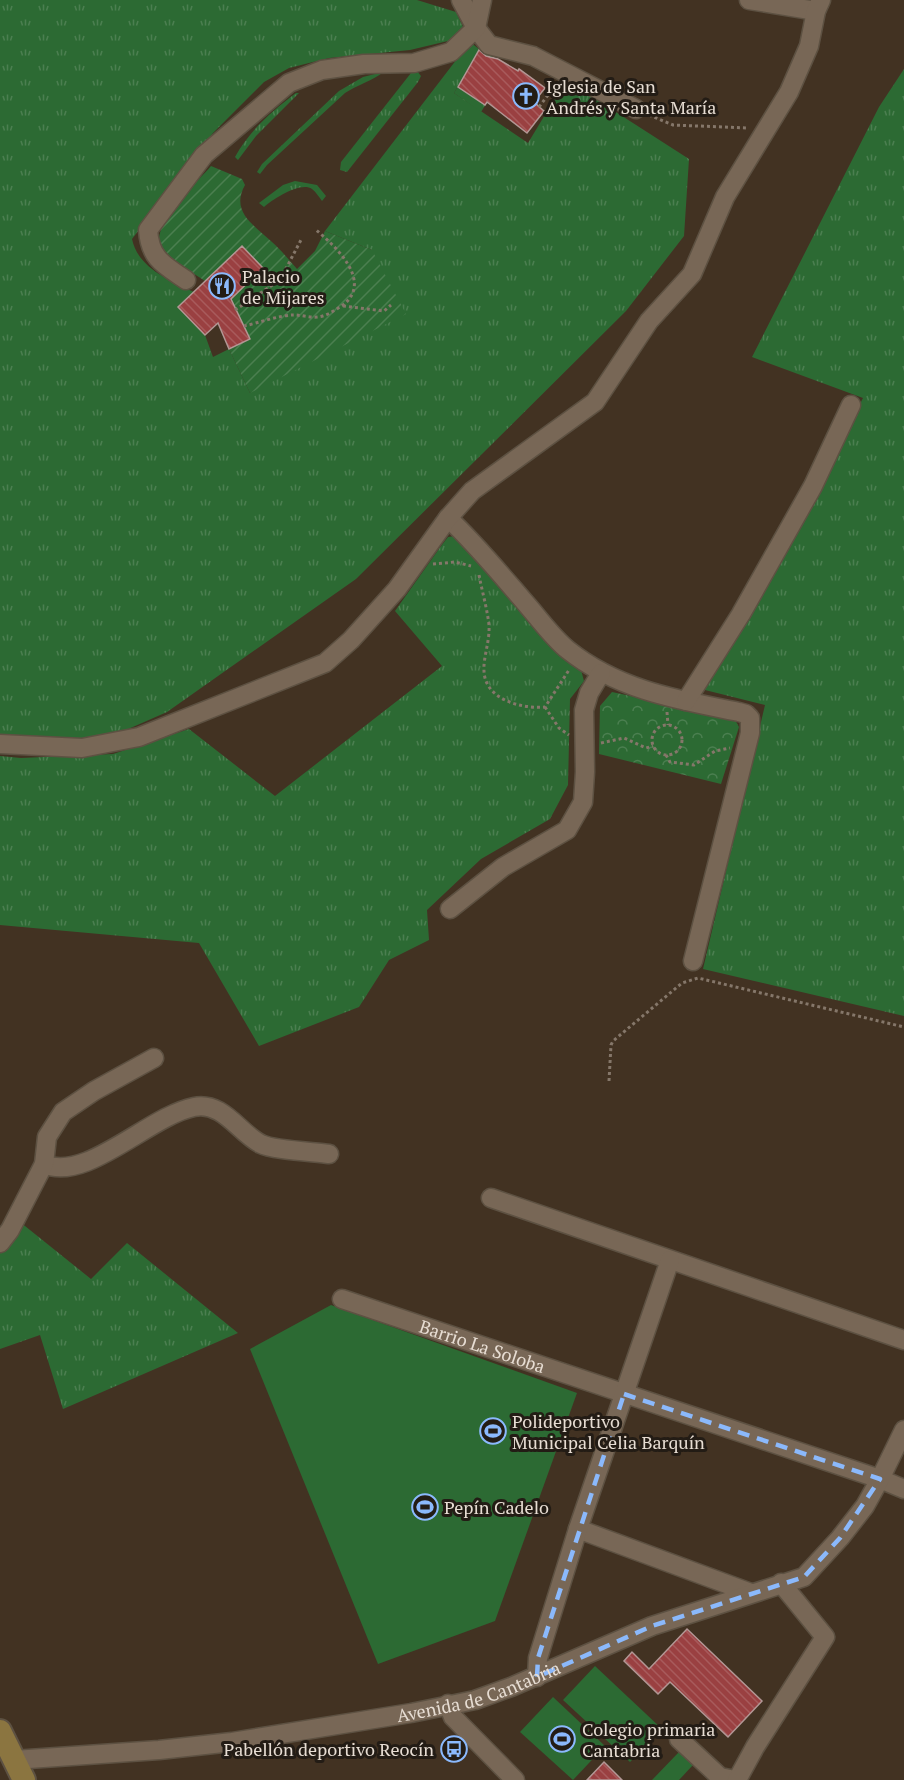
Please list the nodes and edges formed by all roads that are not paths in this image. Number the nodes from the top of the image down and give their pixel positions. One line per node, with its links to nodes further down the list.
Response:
1 (461, 0): 5 (street)
2 (483, 0): 5 (street)
3 (749, 0): 4 (street)
4 (819, 5): 9 (street)
5 (476, 28): 6 (street); 7 (street)
6 (636, 109)
7 (186, 280)
8 (851, 405): 11 (street)
9 (448, 518): 10 (street); 12 (street)
10 (601, 673): 11 (street); 13 (street)
11 (686, 701): 14 (street)
12 (0, 744)
13 (450, 909)
14 (693, 961)
15 (154, 1058): 17 (street)
16 (329, 1154): 17 (street)
17 (44, 1164): 19 (street)
18 (492, 1198): 20 (street)
19 (0, 1243)
20 (670, 1260): 22 (street); 23 (street)
21 (342, 1299): 23 (street, Barrio La Soloba)
22 (904, 1340)
23 (624, 1394): 25 (street, Barrio La Soloba); 27 (street)
24 (904, 1430): 25 (street, Avenida de Cantabria)
25 (880, 1479): 26 (street, Barrio La Soloba); 28 (street, Avenida de Cantabria)
26 (904, 1489)
27 (578, 1529): 29 (street); 30 (street)
28 (781, 1584): 29 (street, Avenida de Cantabria); 35 (street)
29 (751, 1593): 30 (street, Avenida de Cantabria)
30 (537, 1677): 31 (street, Avenida de Cantabria)
31 (448, 1704): 33 (street, Avenida de Cantabria); 34 (street)
32 (679, 1738): 35 (street)
33 (9, 1752)
34 (515, 1780)
35 (736, 1780)

